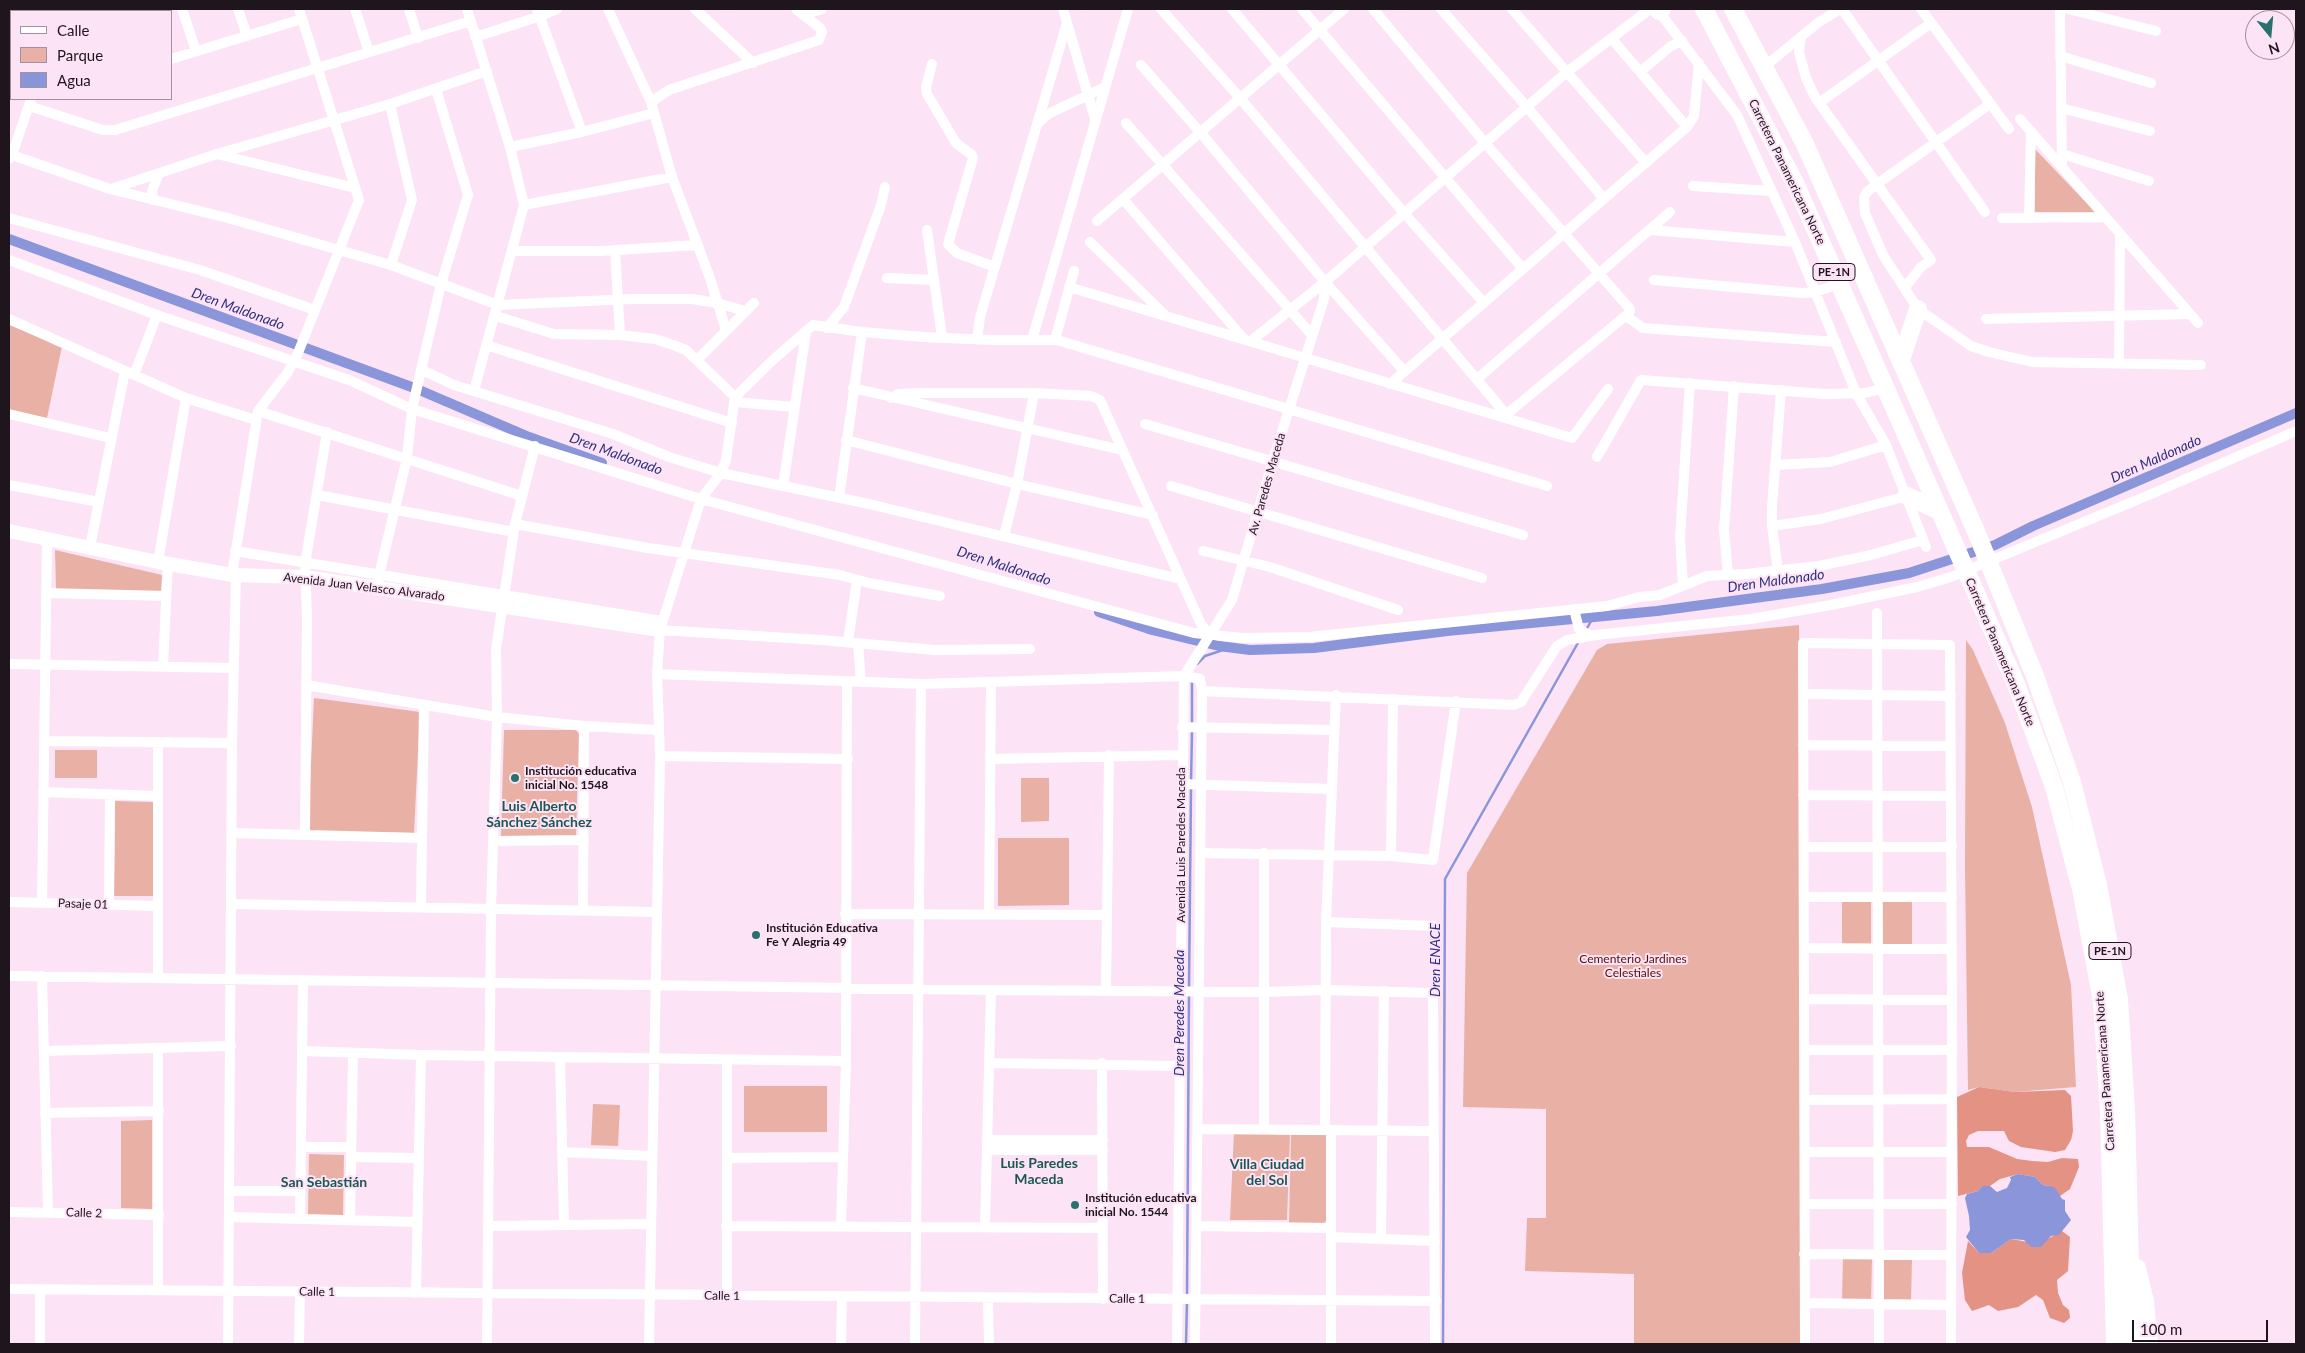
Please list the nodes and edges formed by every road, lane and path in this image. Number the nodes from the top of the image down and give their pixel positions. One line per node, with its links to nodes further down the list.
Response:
1 (182, 9): 40 (street)
2 (238, 9): 34 (street)
3 (355, 9): 41 (street)
4 (409, 9): 37 (street)
5 (467, 9): 29 (street)
6 (557, 9): 27 (street)
7 (608, 9): 60 (street)
8 (695, 9): 46 (street)
9 (822, 9): 26 (street)
10 (1063, 9): 30 (street)
11 (1160, 9): 59 (street)
12 (1232, 9): 48 (street)
13 (1302, 9): 32 (street)
14 (1344, 9): 32 (street)
15 (1373, 9): 79 (street)
16 (1441, 9): 65 (street)
17 (1512, 9): 53 (street)
18 (1657, 9): 38 (street); 39 (street)
19 (1704, 9): 132 (highway, Carretera Panamericana Norte / PE-1N)
20 (1733, 9): 50 (highway, Carretera Panamericana Norte / PE-1N)
21 (1841, 9): 36 (street); 44 (street)
22 (1921, 9): 31 (street)
23 (2060, 9): 42 (street)
24 (2068, 9): 33 (street)
25 (1126, 10): 56 (street)
26 (800, 12): 46 (street)
27 (539, 13): 35 (street); 76 (street)
28 (300, 14): 34 (street); 51 (street)
29 (470, 21): 35 (street); 37 (street)
30 (1067, 23): 58 (street); 72 (street)
31 (1931, 23): 44 (street); 64 (street)
32 (1320, 30): 48 (street); 90 (street)
33 (2156, 31)
34 (246, 36): 40 (street)
35 (475, 37): 52 (street)
36 (1801, 37): 50 (street); 62 (street)
37 (418, 38): 41 (street)
38 (1612, 39): 53 (street); 54 (street)
39 (1682, 41): 45 (street); 54 (street)
40 (196, 51): 43 (street)
41 (369, 52): 51 (street)
42 (2060, 56): 55 (street); 66 (street)
43 (172, 59)
44 (1878, 60): 62 (street); 80 (street)
45 (1698, 62): 73 (street); 97 (street)
46 (753, 63): 60 (street)
47 (932, 64): 123 (street)
48 (1279, 64): 59 (street); 104 (street)
49 (1140, 65): 77 (street)
50 (1764, 67): 171 (highway, Carretera Panamericana Norte / PE-1N)
51 (317, 68): 61 (street); 70 (street)
52 (487, 71): 57 (street); 81 (street)
53 (1567, 72): 65 (street); 85 (street)
54 (1640, 72): 73 (street)
55 (2151, 83)
56 (1105, 87): 58 (street); 69 (street)
57 (436, 89): 63 (street); 131 (street)
58 (1088, 95): 69 (street); 72 (street)
59 (1240, 98): 77 (street); 117 (street)
60 (651, 102): 67 (street)
61 (30, 103): 84 (street)
62 (1819, 103): 92 (street)
63 (390, 104): 70 (street); 122 (street)
64 (1990, 104): 74 (street); 80 (street)
65 (1527, 107): 79 (street); 99 (street)
66 (2061, 108): 75 (street); 83 (street)
67 (654, 113): 76 (street); 89 (street)
68 (2020, 119): 78 (street)
69 (1096, 120): 163 (street)
70 (334, 121): 82 (street); 95 (street)
71 (1126, 123): 86 (street)
72 (1038, 124): 123 (street)
73 (1687, 127): 85 (street)
74 (2009, 129)
75 (2150, 131)
76 (582, 132): 81 (street)
77 (1200, 132): 86 (street); 130 (street)
78 (2031, 132): 87 (street); 108 (street)
79 (1485, 143): 90 (street); 112 (street)
80 (1935, 143): 92 (street); 103 (street)
81 (510, 147): 101 (street)
82 (217, 154): 88 (street); 95 (street)
83 (2062, 154): 87 (street); 91 (street)
84 (10, 156): 96 (street)
85 (1646, 163): 99 (street)
86 (1163, 165): 98 (street); 143 (street)
87 (2062, 167): 105 (street)
88 (159, 173): 96 (street); 100 (street)
89 (672, 177): 101 (street); 116 (street)
90 (1444, 178): 104 (street); 124 (street)
91 (2149, 181)
92 (1877, 184): 133 (street); 133 (street)
93 (1693, 186): 97 (street)
94 (885, 187): 154 (street)
95 (355, 188): 118 (street)
96 (110, 189): 100 (street)
97 (1772, 191): 115 (street)
98 (1122, 199): 109 (street); 165 (street)
99 (1604, 199): 112 (street)
100 (153, 200): 118 (street)
101 (524, 206): 120 (street)
102 (1670, 212): 111 (street)
103 (1985, 212)
104 (1404, 213): 117 (street); 139 (street)
105 (2106, 217): 108 (street); 113 (street)
106 (9, 218): 142 (street)
107 (2002, 218): 108 (street)
108 (2029, 218)
109 (1097, 221)
110 (927, 230): 128 (street)
111 (1650, 230): 115 (street); 126 (street)
112 (1565, 233): 124 (street); 126 (street)
113 (2120, 234): 145 (street); 147 (street)
114 (1090, 242): 150 (street)
115 (1795, 242): 135 (street)
116 (698, 245): 119 (street); 137 (street)
117 (1364, 247): 130 (street); 161 (street)
118 (340, 250): 122 (street); 142 (street)
119 (615, 250): 120 (street); 136 (street)
120 (512, 251): 140 (street)
121 (9, 260): 146 (street)
122 (391, 265): 131 (street)
123 (995, 267): 162 (street)
124 (1523, 269): 139 (street)
125 (1074, 271): 134 (street)
126 (1599, 274): 149 (street); 177 (street)
127 (887, 278): 128 (street)
128 (934, 280): 160 (street)
129 (1654, 280): 135 (street)
130 (1325, 282): 143 (street); 159 (street, Av. Paredes Maceda); 175 (street)
131 (441, 284): 140 (street); 174 (street)
132 (1839, 284): 135 (street); 182 (highway, Carretera Panamericana Norte / PE-1N)
133 (1906, 286): 141 (street)
134 (1069, 287): 150 (street); 164 (street)
135 (1815, 292): 166 (street)
136 (617, 300): 137 (street); 140 (street); 158 (street)
137 (717, 303): 144 (street); 155 (street)
138 (754, 303): 144 (street)
139 (1484, 303): 161 (street)
140 (498, 305): 148 (street)
141 (1918, 309): 171 (highway); 172 (street)
142 (315, 310): 168 (street)
143 (1290, 310): 159 (street); 165 (street)
144 (745, 311): 155 (street)
145 (2190, 314): 147 (street); 153 (street)
146 (157, 315): 168 (street); 176 (street)
147 (2119, 315): 152 (street); 172 (street)
148 (496, 316): 158 (street); 167 (street)
149 (1626, 316): 166 (street); 196 (street)
150 (1167, 317): 165 (street)
151 (9, 319): 176 (street)
152 (1986, 319)
153 (2198, 323)
154 (827, 328): 156 (street); 157 (street)
155 (726, 330): 170 (street)
156 (806, 332): 190 (street); 191 (street)
157 (862, 332): 160 (street); 181 (street)
158 (620, 335): 170 (street)
159 (1312, 335): 169 (street, Av. Paredes Maceda)
160 (942, 338): 162 (street)
161 (1442, 339): 175 (street); 177 (street)
162 (977, 340): 163 (street)
163 (1032, 340): 164 (street)
164 (1055, 340): 193 (street)
165 (1248, 340): 169 (street)
166 (1836, 342): 186 (street)
167 (486, 345): 185 (street); 197 (street)
168 (296, 357): 192 (street); 195 (street)
169 (1304, 358): 178 (street); 193 (street, Av. Paredes Maceda)
170 (696, 360): 190 (street)
171 (1900, 360): 419 (highway, Carretera Panamericana Norte / PE-1N)
172 (2119, 363): 173 (street)
173 (2201, 365)
174 (422, 370): 185 (street); 192 (street)
175 (1404, 372): 178 (street)
176 (129, 373): 188 (street); 202 (street)
177 (1477, 379): 196 (street)
178 (1390, 384): 196 (street)
179 (1690, 384): 180 (street); 207 (street); 247 (street)
180 (1734, 386): 184 (street); 243 (street)
181 (853, 388): 189 (street); 203 (street)
182 (1885, 388): 186 (street); 224 (highway, Carretera Panamericana Norte / PE-1N)
183 (1608, 389): 196 (street)
184 (1781, 390): 186 (street); 210 (street)
185 (474, 391): 211 (street)
186 (1856, 393): 204 (street)
187 (1034, 394): 189 (street); 199 (street); 206 (street)
188 (186, 398): 195 (street); 238 (street)
189 (891, 398): 199 (street)
190 (734, 399): 191 (street); 197 (street)
191 (796, 407): 214 (street)
192 (412, 409): 205 (street); 208 (street)
193 (1289, 410): 209 (street, Av. Paredes Maceda); 216 (street)
194 (9, 414): 202 (street)
195 (257, 415): 201 (street); 234 (street)
196 (1509, 417)
197 (732, 423): 211 (street)
198 (1146, 424): 209 (street)
199 (1028, 428): 206 (street); 212 (street)
200 (2296, 431): 258 (street)
201 (327, 432): 208 (street); 217 (street)
202 (110, 438): 222 (street)
203 (846, 440): 212 (street); 220 (street)
204 (1886, 445): 210 (street); 219 (street)
205 (535, 446): 218 (street); 221 (street)
206 (1122, 450): 226 (street)
207 (1597, 457)
208 (408, 458): 218 (street); 223 (street)
209 (1273, 460): 225 (street, Av. Paredes Maceda); 230 (street)
210 (1776, 465): 227 (street)
211 (721, 473): 214 (street); 221 (street)
212 (1017, 484): 226 (street); 231 (street)
213 (9, 485): 222 (street)
214 (783, 486): 220 (street)
215 (1171, 486): 225 (street)
216 (1547, 486)
217 (317, 495): 223 (street); 239 (street)
218 (522, 496): 228 (street)
219 (1907, 496): 224 (highway); 227 (street); 240 (street)
220 (839, 498): 231 (street)
221 (700, 499): 236 (street); 257 (street)
222 (98, 502): 233 (street)
223 (396, 509): 228 (street); 241 (street)
224 (1940, 510): 461 (highway, Carretera Panamericana Norte / PE-1N)
225 (1258, 512): 237 (street, Av. Paredes Maceda); 244 (street)
226 (1153, 515): 245 (street)
227 (1772, 526): 240 (street)
228 (515, 528): 236 (street); 252 (street)
229 (9, 531): 232 (street, Avenida Juan Velasco Alvarado)
230 (1523, 535)
231 (1004, 536): 245 (street)
232 (47, 539): 233 (street, Avenida Juan Velasco Alvarado); 249 (street)
233 (90, 547): 238 (street, Avenida Juan Velasco Alvarado)
234 (234, 551): 239 (street); 242 (street)
235 (1203, 551): 237 (street)
236 (682, 553): 246 (street); 256 (street)
237 (1244, 561): 254 (street); 257 (street, Av. Paredes Maceda)
238 (163, 563): 242 (street, Avenida Juan Velasco Alvarado); 250 (street)
239 (305, 571): 241 (street); 242 (street, Avenida Juan Velasco Alvarado); 248 (street, Avenida Juan Velasco Alvarado); 272 (street)
240 (1778, 571): 243 (street)
241 (380, 574): 248 (street); 252 (street)
242 (234, 575): 265 (street)
243 (1728, 575): 247 (street)
244 (1482, 578)
245 (1180, 579): 257 (street)
246 (858, 580): 251 (street); 259 (street)
247 (1684, 585): 253 (street)
248 (376, 588): 252 (street, Avenida Juan Velasco Alvarado)
249 (46, 593): 250 (street); 263 (street)
250 (166, 596): 264 (street)
251 (940, 596)
252 (503, 600): 256 (street, Avenida Juan Velasco Alvarado); 281 (street)
253 (1574, 609): 257 (street); 258 (street)
254 (1398, 610)
255 (1877, 613): 260 (street)
256 (661, 625): 259 (street); 266 (street)
257 (1209, 635): 267 (street, Av. Paredes Maceda)
258 (1591, 636): 279 (street)
259 (853, 643): 261 (street); 269 (street)
260 (1877, 644): 274 (street); 275 (street); 277 (street)
261 (1030, 649)
262 (9, 664): 263 (street)
263 (44, 664): 264 (street); 287 (street)
264 (163, 666): 265 (street)
265 (234, 668): 289 (street)
266 (657, 674): 268 (street); 285 (street)
267 (1184, 676): 270 (street); 273 (street); 283 (street, Avenida Luis Paredes Maceda)
268 (847, 682): 269 (street); 296 (street)
269 (861, 682): 271 (street)
270 (991, 683): 271 (street); 297 (street)
271 (921, 684): 332 (street)
272 (306, 685): 280 (street); 308 (street)
273 (1202, 691): 276 (street); 284 (street, Avenida Luis Paredes Maceda)
274 (1803, 694): 275 (street); 290 (street)
275 (1877, 695): 277 (street); 291 (street)
276 (1336, 696): 278 (street); 286 (street)
277 (1951, 696): 292 (street)
278 (1393, 699): 279 (street); 318 (street)
279 (1456, 701): 318 (street)
280 (424, 705): 281 (street); 309 (street)
281 (497, 717): 282 (street); 311 (street)
282 (584, 726): 285 (street); 310 (street)
283 (1182, 727): 284 (street); 294 (street, Avenida Luis Paredes Maceda)
284 (1202, 728): 286 (street); 299 (street, Avenida Luis Paredes Maceda)
285 (658, 730): 295 (street)
286 (1334, 730): 300 (street)
287 (44, 741): 288 (street); 301 (street)
288 (158, 742): 289 (street); 303 (street)
289 (232, 743): 307 (street)
290 (1803, 745): 291 (street); 304 (street)
291 (1877, 745): 292 (street); 305 (street)
292 (1951, 746): 306 (street)
293 (1108, 755): 294 (street); 297 (street); 334 (street)
294 (1181, 755): 298 (street, Avenida Luis Paredes Maceda)
295 (660, 756): 296 (street); 330 (street)
296 (848, 759): 331 (street)
297 (990, 759): 333 (street)
298 (1182, 784): 299 (street); 352 (street, Avenida Luis Paredes Maceda)
299 (1201, 785): 300 (street); 315 (street, Avenida Luis Paredes Maceda)
300 (1331, 789): 317 (street)
301 (43, 792): 302 (street); 323 (street)
302 (110, 794): 303 (street); 325 (street)
303 (158, 796): 326 (street)
304 (1803, 796): 305 (street); 313 (street)
305 (1877, 796): 306 (street); 314 (street)
306 (1951, 796): 312 (street)
307 (232, 833): 308 (street); 324 (street)
308 (305, 835): 309 (street)
309 (421, 838): 327 (street)
310 (584, 840): 311 (street); 329 (street)
311 (494, 841): 328 (street)
312 (1952, 846): 314 (street); 321 (street)
313 (1804, 847): 314 (street); 319 (street)
314 (1878, 847): 320 (street)
315 (1200, 852): 316 (street); 353 (street, Avenida Luis Paredes Maceda)
316 (1264, 853): 317 (street); 355 (street)
317 (1329, 855): 318 (street); 335 (street)
318 (1391, 856)
319 (1804, 897): 320 (street); 337 (street)
320 (1878, 897): 321 (street); 338 (street)
321 (1952, 897): 339 (street)
322 (9, 902): 323 (street, Pasaje 01)
323 (42, 903): 325 (street, Pasaje 01)
324 (232, 904): 327 (street); 343 (street)
325 (109, 905): 326 (street, Pasaje 01)
326 (158, 906): 342 (street)
327 (421, 908): 328 (street)
328 (491, 910): 329 (street); 345 (street)
329 (582, 911): 330 (street)
330 (656, 912): 346 (street)
331 (845, 914): 332 (street); 347 (street)
332 (917, 914): 333 (street); 348 (street)
333 (989, 914): 334 (street)
334 (1105, 915): 351 (street)
335 (1326, 922): 336 (street); 350 (street)
336 (1433, 926)
337 (1804, 948): 338 (street); 356 (street)
338 (1878, 948): 339 (street); 357 (street)
339 (1952, 949): 358 (street)
340 (9, 976): 341 (street)
341 (42, 976): 342 (street); 361 (street)
342 (158, 977): 343 (street)
343 (232, 979): 344 (street); 359 (street)
344 (303, 980): 345 (street); 365 (street)
345 (490, 982): 346 (street); 368 (street)
346 (656, 985): 347 (street); 370 (street)
347 (844, 988): 348 (street); 372 (street)
348 (917, 989): 349 (street); 417 (street)
349 (991, 990): 351 (street); 373 (street)
350 (1326, 990): 354 (street); 355 (street); 383 (street)
351 (1106, 991): 352 (street)
352 (1181, 991): 353 (street); 375 (street, Avenida Luis Paredes Maceda)
353 (1199, 991): 355 (street); 381 (street, Avenida Luis Paredes Maceda)
354 (1384, 991): 384 (street); 385 (street)
355 (1264, 992): 382 (street)
356 (1804, 999): 357 (street); 362 (street)
357 (1878, 999): 358 (street); 363 (street)
358 (1952, 1000): 364 (street)
359 (231, 1046): 360 (street); 398 (street)
360 (158, 1048): 361 (street); 379 (street)
361 (44, 1050): 380 (street)
362 (1804, 1050): 363 (street); 377 (street)
363 (1878, 1050): 364 (street); 378 (street)
364 (1952, 1050): 376 (street)
365 (303, 1052): 366 (street); 388 (street)
366 (353, 1053): 367 (street); 389 (street)
367 (421, 1056): 368 (street); 396 (street)
368 (489, 1056): 369 (street); 412 (street)
369 (560, 1058): 370 (street); 390 (street)
370 (653, 1059): 371 (street); 394 (street)
371 (727, 1060): 372 (street); 397 (street)
372 (846, 1061): 395 (street)
373 (990, 1063): 374 (street); 386 (street)
374 (1102, 1063): 375 (street); 387 (street)
375 (1180, 1066): 439 (street, Avenida Luis Paredes Maceda)
376 (1952, 1099): 378 (street); 393 (street)
377 (1805, 1100): 378 (street); 391 (street)
378 (1878, 1100): 392 (street)
379 (159, 1111): 380 (street); 405 (street)
380 (45, 1113): 404 (street)
381 (1198, 1129): 382 (street); 416 (street, Avenida Luis Paredes Maceda)
382 (1264, 1129): 383 (street)
383 (1328, 1130): 384 (street); 420 (street)
384 (1382, 1130): 385 (street); 421 (street)
385 (1432, 1131): 422 (street)
386 (987, 1145): 387 (street); 415 (street)
387 (1103, 1145): 418 (street)
388 (301, 1146): 389 (street); 399 (street)
389 (351, 1152): 396 (street); 408 (street)
390 (562, 1152): 394 (street); 411 (street)
391 (1805, 1152): 392 (street); 400 (street)
392 (1878, 1152): 393 (street); 401 (street)
393 (1952, 1152): 402 (street)
394 (651, 1156): 410 (street)
395 (843, 1157): 397 (street); 414 (street)
396 (418, 1158): 409 (street)
397 (727, 1158): 413 (street)
398 (230, 1191): 399 (street); 406 (street)
399 (300, 1191): 407 (street)
400 (1804, 1204): 401 (street); 423 (street)
401 (1878, 1204): 402 (street); 424 (street)
402 (1952, 1204): 425 (street)
403 (9, 1212): 404 (street, Calle 2)
404 (48, 1212): 405 (street, Calle 2)
405 (159, 1215): 428 (street)
406 (229, 1218): 407 (street); 429 (street)
407 (300, 1219): 408 (street)
408 (350, 1220): 409 (street)
409 (417, 1222): 431 (street)
410 (650, 1224): 411 (street); 433 (street)
411 (564, 1225): 412 (street)
412 (488, 1226): 432 (street)
413 (726, 1226): 414 (street); 434 (street)
414 (842, 1226): 417 (street)
415 (985, 1226): 417 (street); 418 (street)
416 (1197, 1226): 420 (street); 440 (street, Avenida Luis Paredes Maceda)
417 (915, 1228): 436 (street)
418 (1103, 1228): 438 (street)
419 (2129, 1231): 462 (highway, Carretera Panamericana Norte / PE-1N); 463 (highway)
420 (1331, 1232): 421 (street); 441 (street)
421 (1381, 1239): 422 (street)
422 (1435, 1241): 442 (street)
423 (1804, 1254): 424 (street); 443 (street)
424 (1878, 1254): 425 (street); 444 (street)
425 (1951, 1255): 445 (street)
426 (9, 1290): 427 (street, Calle 1)
427 (40, 1290): 428 (street, Calle 1); 446 (street)
428 (158, 1290): 429 (street, Calle 1)
429 (228, 1291): 430 (street, Calle 1); 447 (street)
430 (300, 1291): 431 (street, Calle 1); 448 (street)
431 (416, 1293): 432 (street, Calle 1)
432 (487, 1293): 433 (street, Calle 1); 449 (street)
433 (649, 1294): 434 (street, Calle 1); 450 (street)
434 (727, 1297): 435 (street, Calle 1)
435 (842, 1297): 436 (street, Calle 1); 451 (street)
436 (915, 1298): 437 (street, Calle 1); 452 (street)
437 (988, 1298): 438 (street, Calle 1); 453 (street)
438 (1103, 1299): 439 (street, Calle 1)
439 (1178, 1299): 440 (street, Calle 1); 454 (street, Avenida Luis Paredes Maceda)
440 (1196, 1300): 441 (street, Calle 1); 455 (street, Avenida Luis Paredes Maceda)
441 (1332, 1300): 442 (street, Calle 1); 456 (street)
442 (1436, 1301): 457 (street)
443 (1805, 1303): 444 (street); 458 (street)
444 (1879, 1304): 445 (street); 459 (street)
445 (1951, 1305): 460 (street)
446 (40, 1344)
447 (228, 1344)
448 (299, 1344)
449 (488, 1344)
450 (649, 1344)
451 (841, 1344)
452 (915, 1344)
453 (989, 1344)
454 (1176, 1344)
455 (1195, 1344)
456 (1331, 1344)
457 (1435, 1344)
458 (1805, 1344)
459 (1879, 1344)
460 (1951, 1344)
461 (2115, 1344)
462 (2132, 1344)
463 (2149, 1344)

